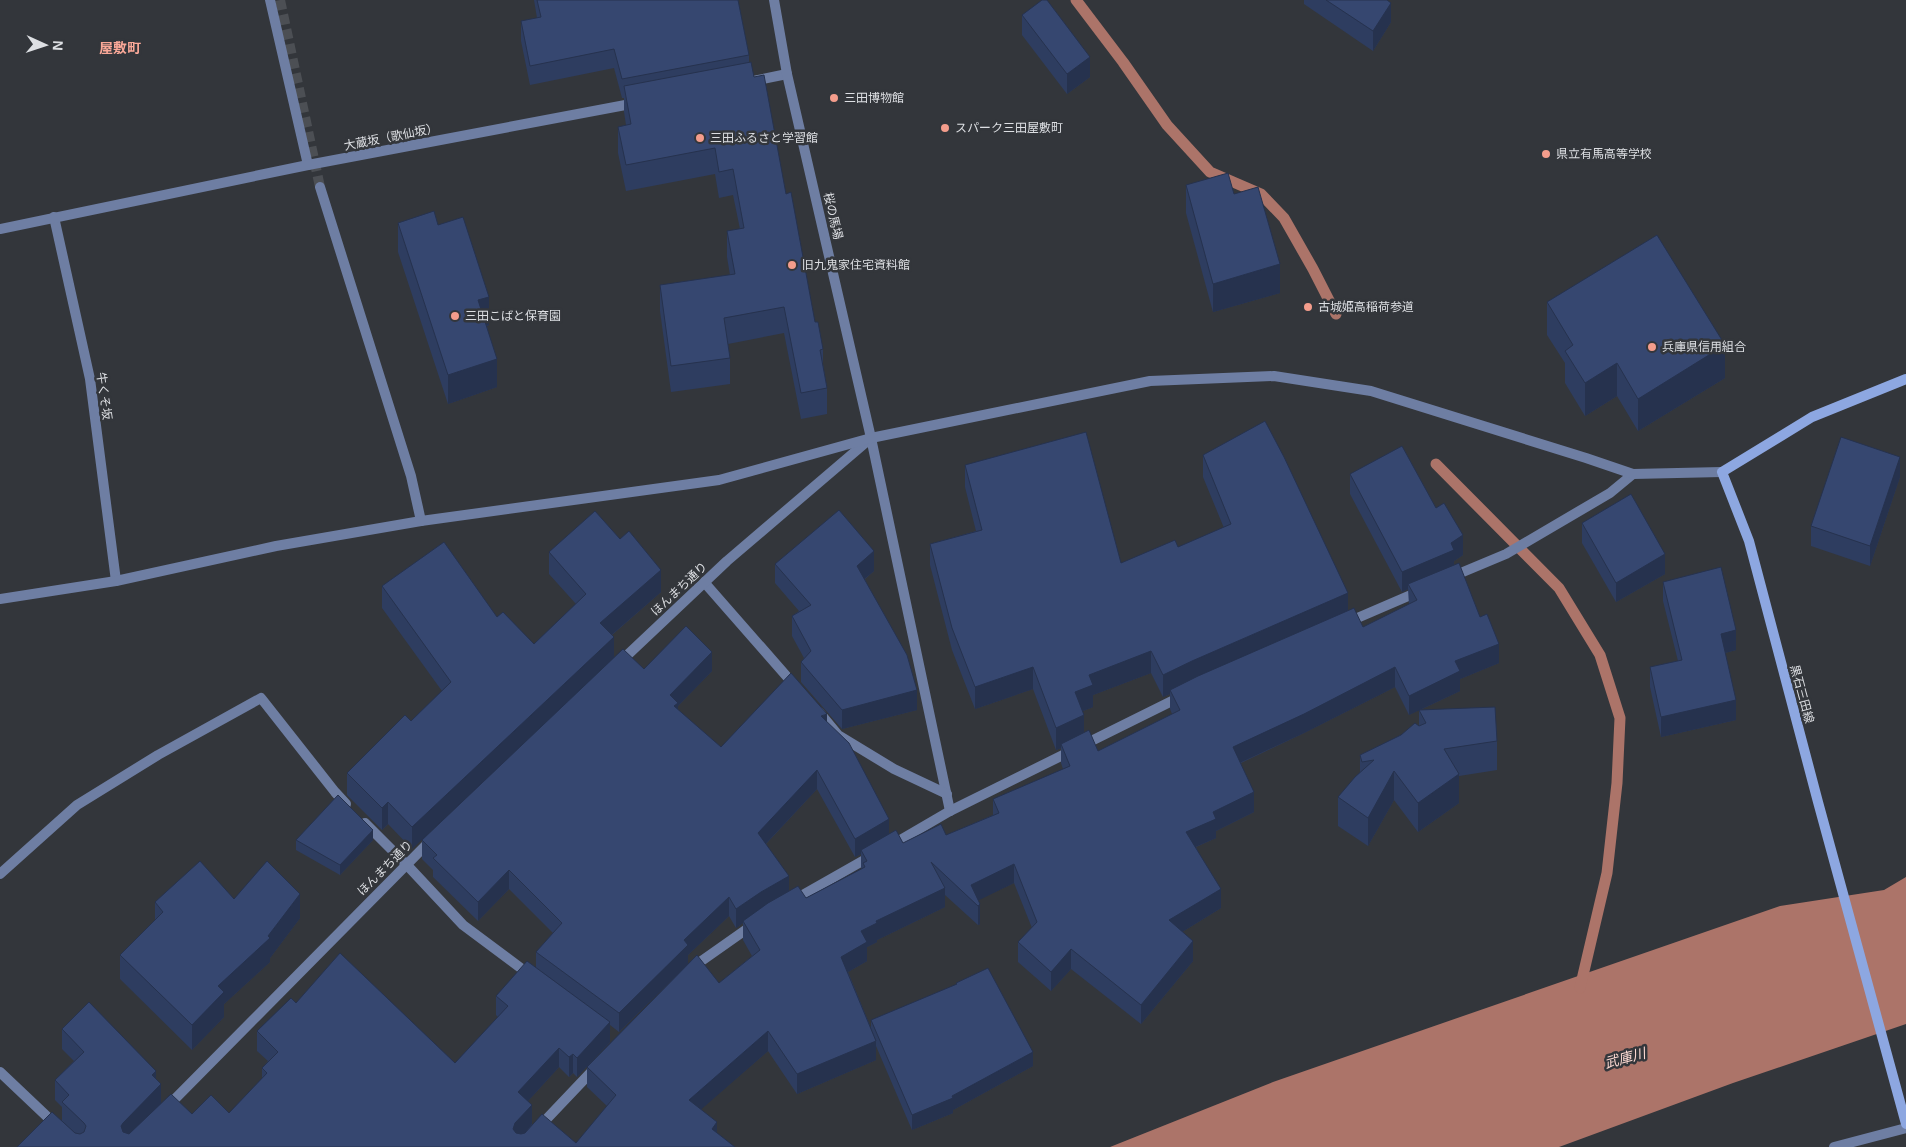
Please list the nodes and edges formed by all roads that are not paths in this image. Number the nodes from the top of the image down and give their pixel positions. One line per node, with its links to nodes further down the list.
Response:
1 (270, 0): 6 (street)
2 (774, 0): 3 (street, 桜の馬場)
3 (787, 74): 4 (street); 11 (street, 桜の馬場)
4 (738, 84)
5 (651, 100): 6 (street, 大蔵坂（歌仙坂）)
6 (308, 166): 8 (street, 大蔵坂（歌仙坂）)
7 (320, 187): 14 (street)
8 (54, 217): 9 (street, 大蔵坂（歌仙坂）); 15 (street, 牛くそ坂)
9 (0, 229)
10 (1906, 379): 12 (main road)
11 (871, 438): 13 (street); 14 (street); 16 (street, ほんまち通り); 21 (street, 桜の馬場)
12 (1722, 472): 13 (street); 33 (main road, 黒石三田線)
13 (1633, 474): 18 (street)
14 (422, 521): 15 (street)
15 (116, 581): 17 (street)
16 (704, 582): 19 (street, ほんまち通り); 21 (street)
17 (0, 599)
18 (1341, 625)
19 (610, 671)
20 (1195, 689): 22 (street)
21 (947, 794): 22 (street, 桜の馬場)
22 (950, 810): 26 (street)
23 (442, 829): 24 (street, ほんまち通り)
24 (406, 864): 25 (street); 29 (street); 32 (street, ほんまち通り)
25 (0, 874)
26 (781, 908)
27 (764, 917): 28 (street)
28 (687, 975)
29 (541, 983)
30 (600, 1062): 36 (street)
31 (0, 1072): 35 (street)
32 (163, 1112)
33 (1906, 1124)
34 (1906, 1128): 37 (street)
35 (65, 1133)
36 (520, 1147)
37 (1834, 1147)

